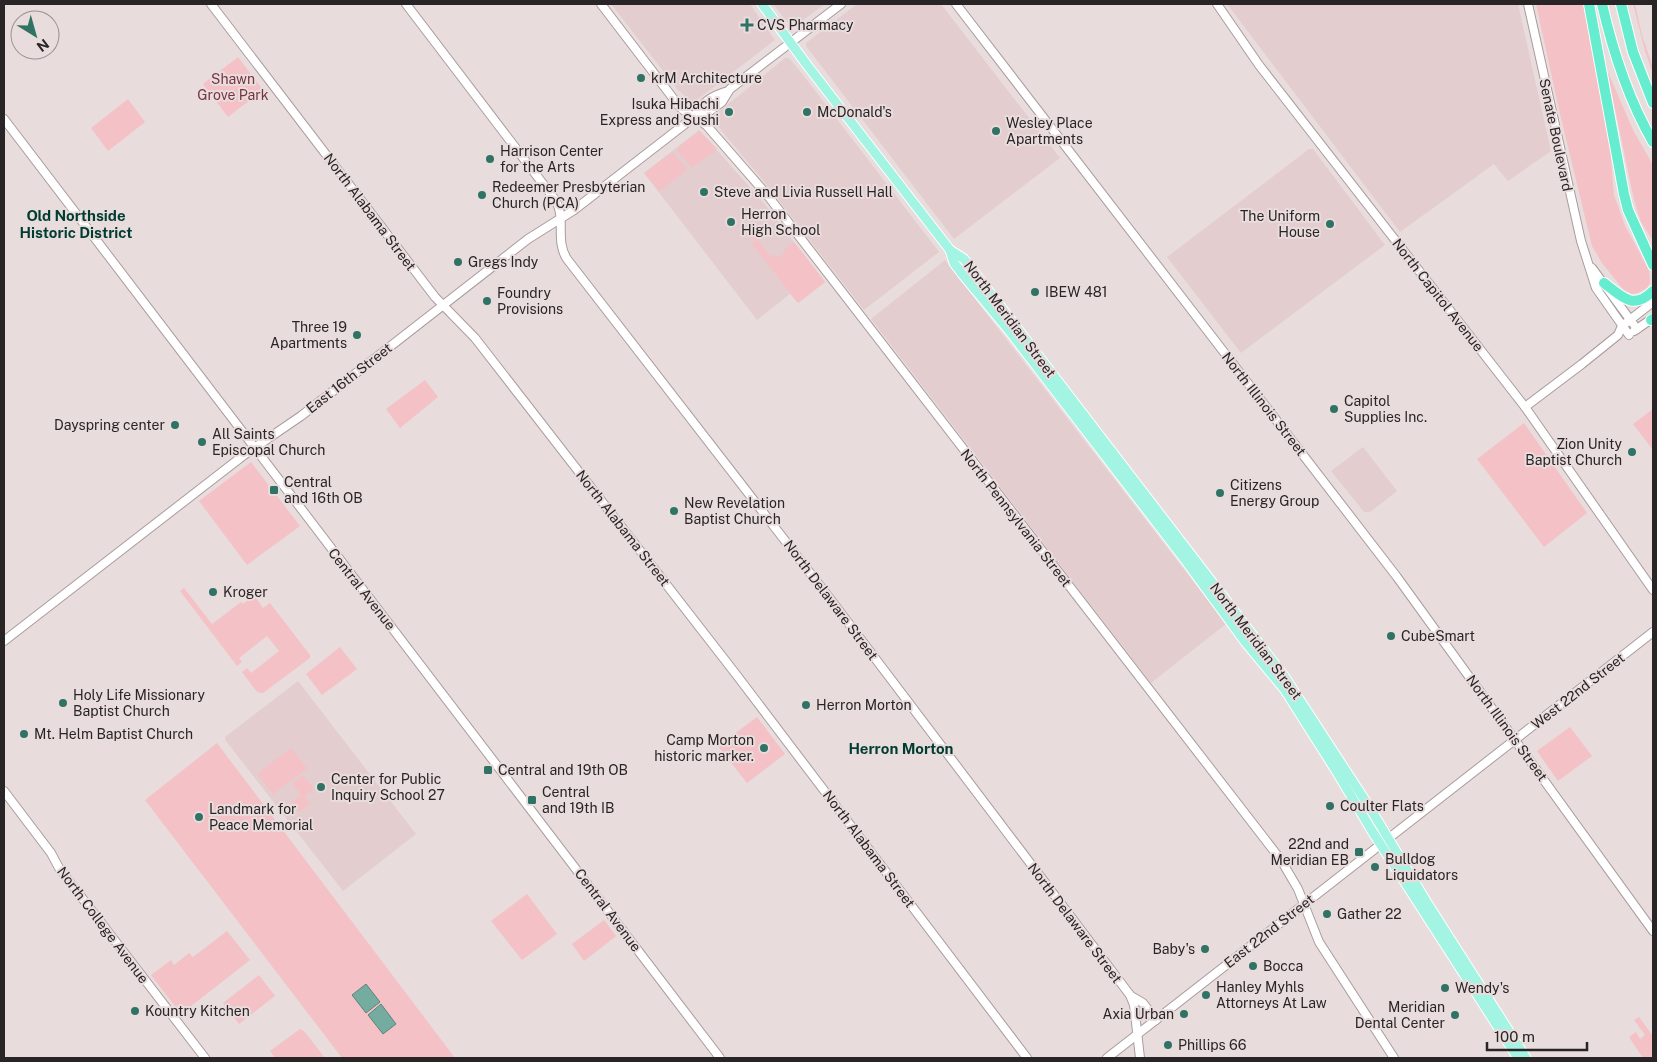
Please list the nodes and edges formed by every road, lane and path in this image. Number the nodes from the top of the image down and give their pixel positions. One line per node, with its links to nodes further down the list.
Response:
1 (211, 4): 25 (main road, North Alabama Street)
2 (406, 4): 17 (main road, North Delaware Street)
3 (601, 4): 14 (main road, North Pennsylvania Street)
4 (762, 4): 12 (main road, North Meridian Street)
5 (841, 4): 12 (main road, East 16th Street)
6 (1217, 4): 32 (main road, North Capitol Avenue)
7 (1528, 4): 20 (main road, Senate Boulevard)
8 (1590, 4): 18 (highway)
9 (1602, 4): 16 (highway)
10 (1621, 4): 13 (highway)
11 (956, 5): 37 (main road, North Illinois Street)
12 (790, 42): 14 (main road, East 16th Street); 39 (main road, North Meridian Street)
13 (1653, 103)
14 (694, 117): 17 (main road, East 16th Street); 40 (main road, North Pennsylvania Street)
15 (4, 119): 33 (main road, Central Avenue)
16 (1653, 142)
17 (560, 218): 25 (main road, East 16th Street); 42 (main road, North Delaware Street)
18 (1636, 229): 19 (highway); 21 (highway)
19 (1653, 251)
20 (1589, 264): 22 (main road, Senate Boulevard); 28 (main road, Senate Boulevard)
21 (1653, 265)
22 (1604, 283): 23 (highway); 27 (main road, Senate Boulevard)
23 (1653, 292)
24 (1653, 302): 27 (main road)
25 (443, 306): 33 (main road, East 16th Street); 47 (main road, North Alabama Street)
26 (1652, 319): 29 (main road)
27 (1631, 320): 28 (main road); 29 (main road, Senate Boulevard)
28 (1622, 326): 30 (main road, Senate Boulevard); 31 (main road)
29 (1637, 329): 30 (main road)
30 (1629, 335): 31 (main road)
31 (1618, 336): 32 (main road)
32 (1525, 407): 34 (main road, North Capitol Avenue)
33 (254, 448): 36 (main road, East 16th Street); 46 (main road, Central Avenue)
34 (1653, 590)
35 (1653, 632): 37 (main road, West 22nd Street)
36 (4, 641)
37 (1515, 739): 39 (main road, West 22nd Street); 41 (main road, North Illinois Street)
38 (4, 791): 45 (main road, North College Avenue)
39 (1384, 842): 40 (main road, East 22nd Street); 51 (main road, North Meridian Street); 52 (main road, North Meridian Street)
40 (1304, 904): 43 (main road, East 22nd Street); 50 (main road, North Pennsylvania Street)
41 (1653, 931)
42 (1130, 995): 43 (main road); 44 (main road, North Delaware Street)
43 (1156, 1020): 44 (main road, East 22nd Street)
44 (1138, 1034): 48 (main road, East 22nd Street); 49 (main road, North Delaware Street)
45 (205, 1058)
46 (720, 1058)
47 (1027, 1058)
48 (1107, 1058)
49 (1140, 1058)
50 (1394, 1058)
51 (1518, 1058)
52 (1526, 1058)

